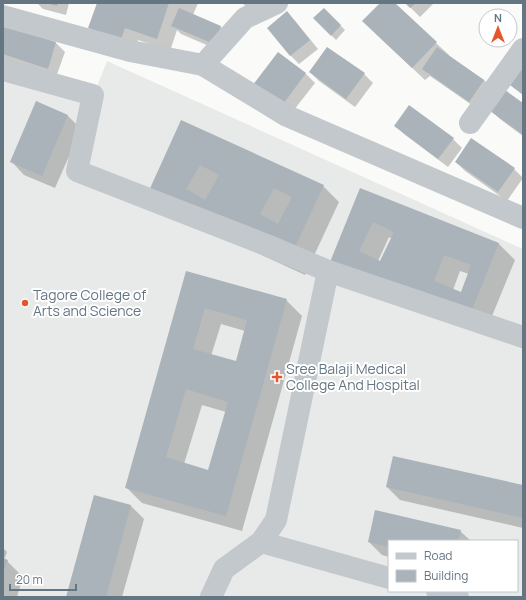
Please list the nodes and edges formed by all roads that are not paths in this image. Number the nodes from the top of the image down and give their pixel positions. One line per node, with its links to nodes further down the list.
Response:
1 (277, 3): 4 (street)
2 (3, 16): 4 (street)
3 (523, 49): 6 (street)
4 (203, 65): 7 (street)
5 (3, 70): 8 (street)
6 (470, 123)
7 (523, 218)
8 (328, 271): 9 (street); 10 (street)
9 (523, 337)
10 (261, 542): 11 (street); 13 (street)
11 (388, 578)
12 (440, 592): 14 (street)
13 (211, 597)
14 (458, 597)

